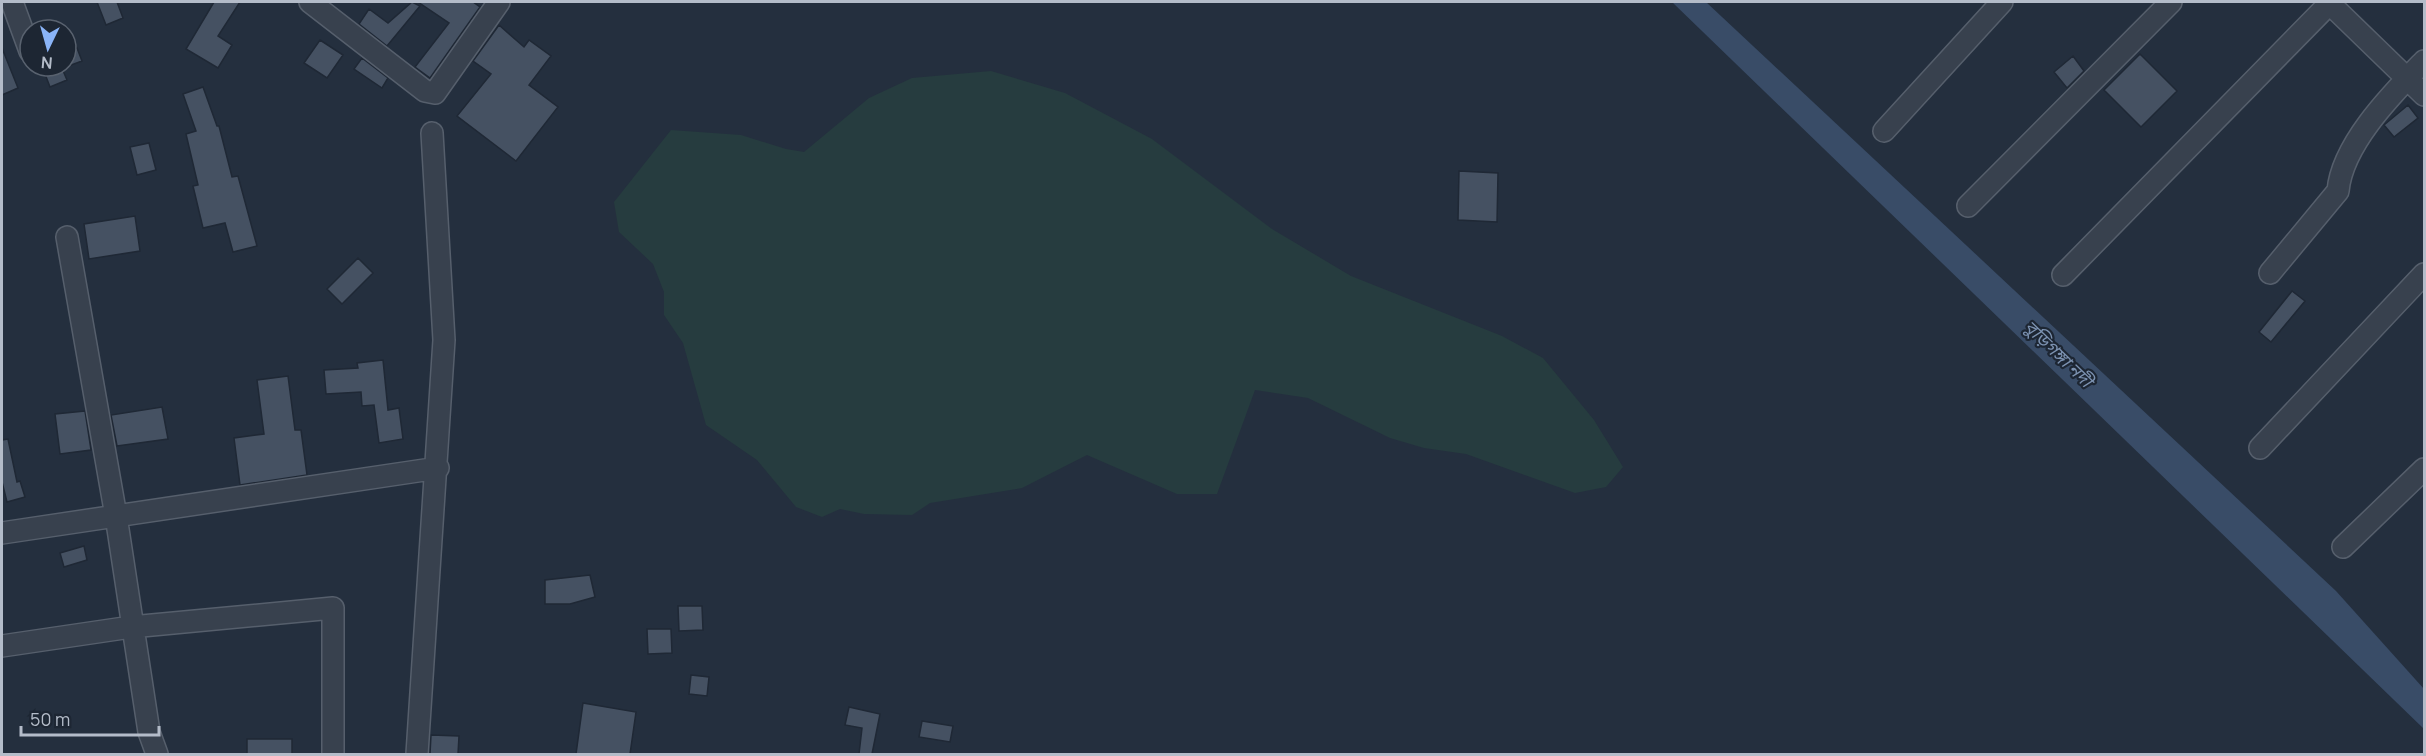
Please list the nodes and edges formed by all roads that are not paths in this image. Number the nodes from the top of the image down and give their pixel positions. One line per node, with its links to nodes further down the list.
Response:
1 (12, 2): 7 (street)
2 (310, 2): 3 (street)
3 (499, 2)
4 (2002, 2): 11 (street)
5 (2171, 2): 13 (street)
6 (2329, 2): 9 (street); 17 (street)
7 (18, 18)
8 (2424, 61): 9 (street)
9 (2408, 78): 10 (street); 15 (street)
10 (2424, 95)
11 (1884, 131)
12 (432, 133): 19 (street)
13 (1968, 206)
14 (67, 237): 21 (street)
15 (2270, 273)
16 (2424, 274): 18 (street)
17 (2063, 275)
18 (2260, 448)
19 (438, 468): 21 (street); 28 (street)
20 (2424, 469): 23 (street)
21 (116, 516): 22 (street); 24 (street)
22 (2, 533)
23 (2343, 546)
24 (131, 627): 25 (street); 26 (street); 27 (street)
25 (2, 646)
26 (157, 754)
27 (333, 754)
28 (417, 754)

